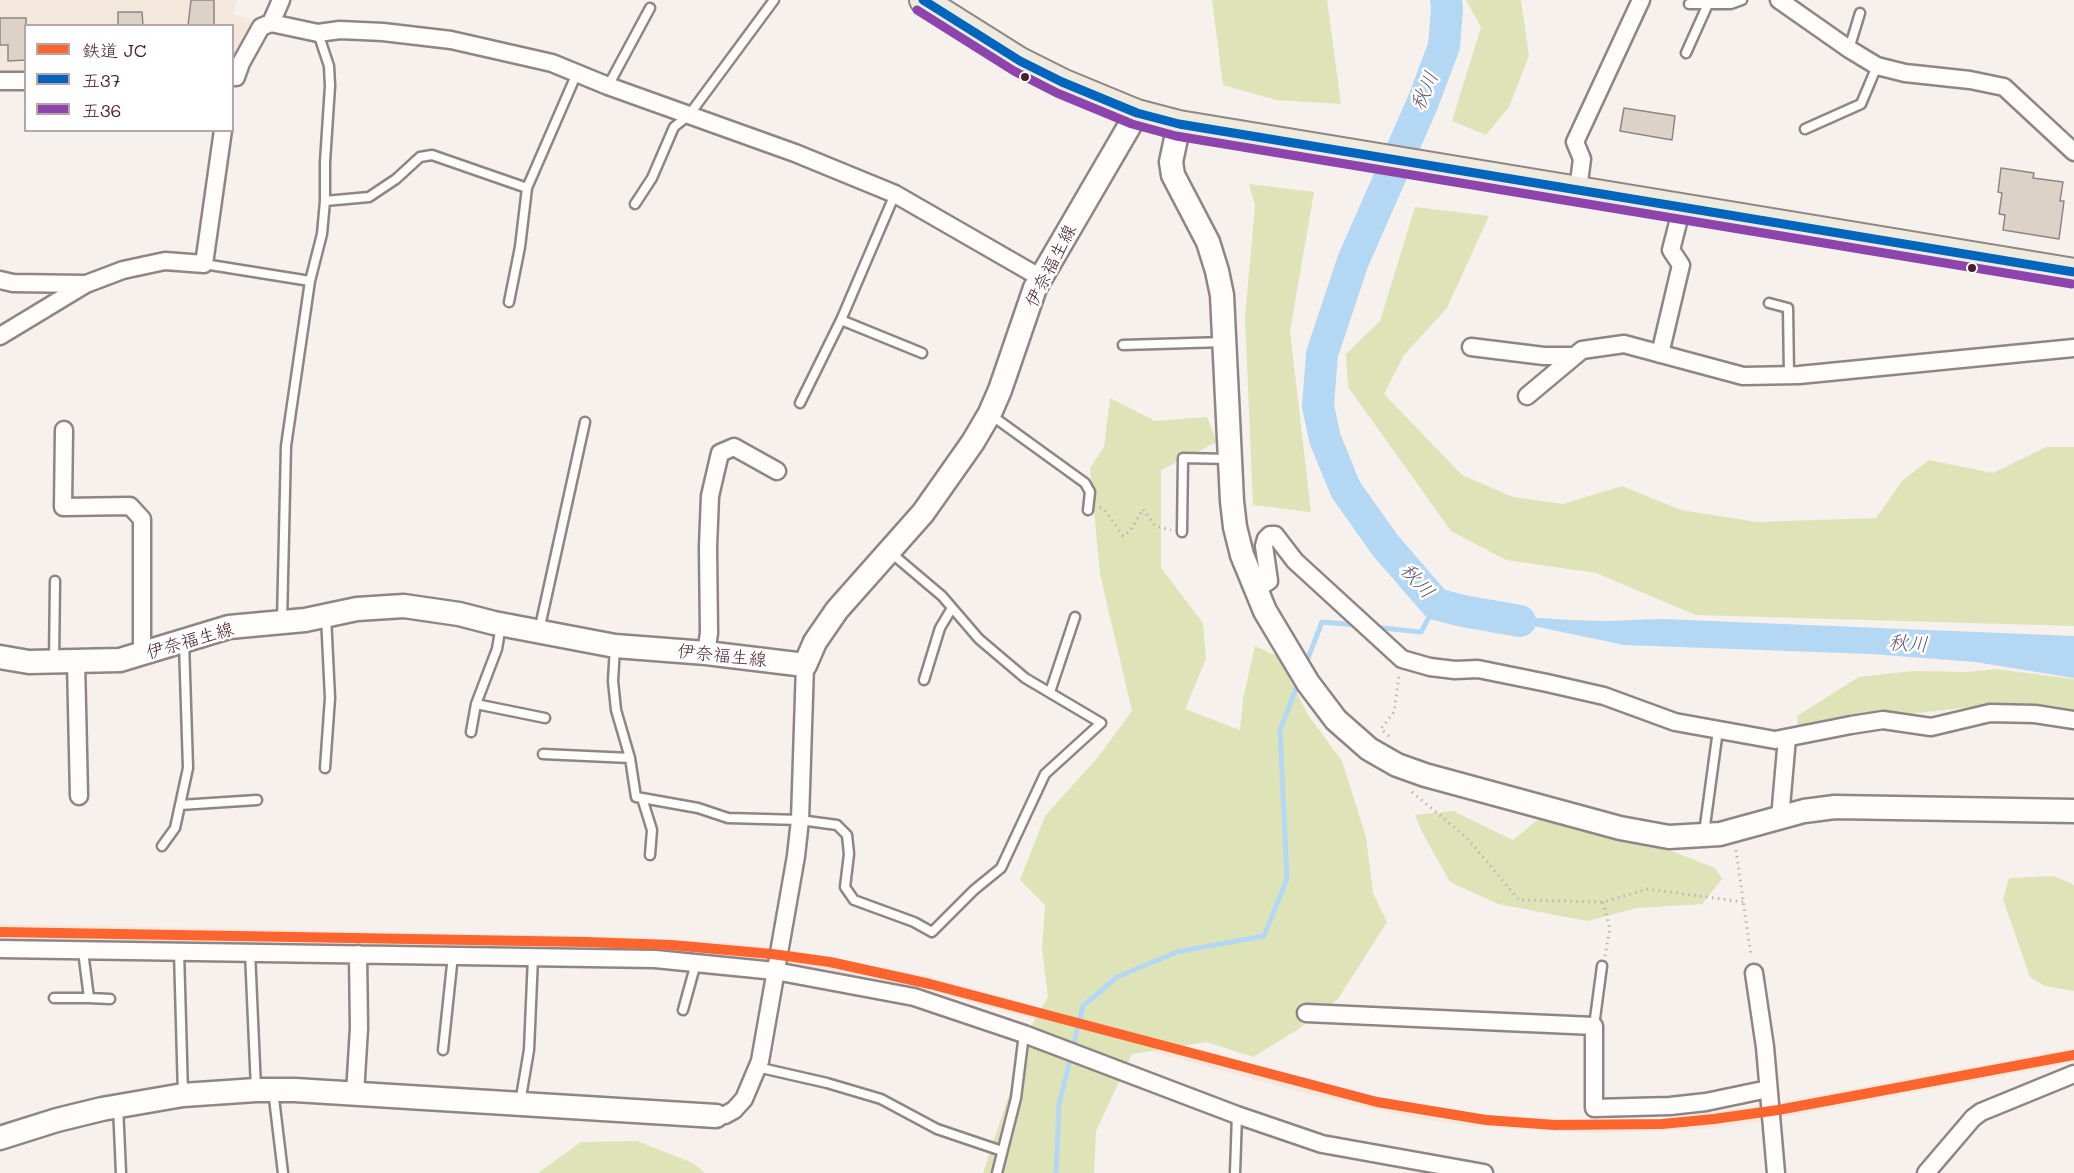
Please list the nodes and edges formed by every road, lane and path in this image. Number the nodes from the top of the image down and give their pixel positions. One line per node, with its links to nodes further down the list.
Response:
1 (281, 0): 11 (street)
2 (774, 0): 22 (lane)
3 (1641, 0): 28 (street)
4 (1742, 0): 8 (lane)
5 (1779, 0): 13 (street)
6 (928, 1): 21 (main road)
7 (1689, 4): 8 (lane)
8 (1708, 4): 14 (lane)
9 (650, 8): 20 (lane)
10 (1860, 13): 13 (lane)
11 (271, 23): 12 (street); 19 (street)
12 (318, 33): 16 (street); 30 (lane)
13 (1849, 49): 15 (street)
14 (1686, 53)
15 (1878, 66): 24 (lane); 26 (street)
16 (577, 73): 20 (street); 27 (lane)
17 (0, 81): 18 (street)
18 (24, 81)
19 (234, 82)
20 (608, 86): 22 (street)
21 (1137, 113): 23 (main road); 35 (street, 伊奈福生線)
22 (689, 115): 29 (street); 31 (lane)
23 (1179, 124): 28 (main road); 43 (street)
24 (1805, 129)
25 (224, 132): 33 (street)
26 (2074, 152)
27 (527, 188): 30 (lane); 39 (lane)
28 (1578, 190): 32 (main road)
29 (895, 195): 35 (street); 41 (lane)
30 (325, 201): 37 (lane)
31 (635, 204)
32 (1682, 207): 34 (main road); 48 (street)
33 (204, 264): 37 (lane); 38 (street)
34 (2074, 272)
35 (1041, 278): 53 (street, 伊奈福生線)
36 (0, 280): 38 (street)
37 (310, 281): 67 (lane)
38 (86, 284): 42 (street)
39 (509, 302)
40 (1769, 303): 50 (lane)
41 (841, 320): 47 (lane); 52 (lane)
42 (0, 336)
43 (1224, 342): 44 (lane); 56 (street)
44 (1123, 345)
45 (1471, 347): 49 (street)
46 (2074, 348): 50 (street)
47 (922, 353)
48 (1660, 354): 49 (street); 50 (street)
49 (1575, 356): 51 (street)
50 (1789, 375)
51 (1527, 396)
52 (800, 403)
53 (990, 413): 58 (lane); 61 (street, 伊奈福生線)
54 (585, 422): 69 (lane)
55 (64, 430): 73 (street)
56 (1230, 459): 60 (lane); 63 (street)
57 (777, 471): 72 (street)
58 (1089, 500): 59 (lane); 60 (path)
59 (1088, 510)
60 (1182, 532)
61 (889, 551): 64 (lane); 77 (street, 伊奈福生線)
62 (55, 581): 76 (lane)
63 (1255, 590): 75 (street); 90 (street)
64 (952, 608): 78 (lane); 79 (lane)
65 (326, 615): 67 (street, 伊奈福生線); 68 (street, 伊奈福生線); 89 (lane)
66 (1075, 617): 79 (lane)
67 (282, 622): 70 (street, 伊奈福生線)
68 (501, 624): 69 (street, 伊奈福生線); 80 (lane)
69 (538, 632): 71 (street, 伊奈福生線)
70 (184, 640): 73 (street, 伊奈福生線); 94 (lane)
71 (615, 646): 72 (street, 伊奈福生線); 88 (lane)
72 (706, 653): 77 (street, 伊奈福生線)
73 (142, 655): 76 (street, 伊奈福生線)
74 (0, 657): 76 (street, 伊奈福生線)
75 (1402, 659): 83 (street); 86 (path)
76 (65, 662): 91 (street)
77 (805, 665): 97 (street)
78 (924, 680)
79 (1050, 692): 97 (lane)
80 (476, 704): 81 (lane); 84 (lane)
81 (545, 718)
82 (2074, 720): 85 (street)
83 (1718, 730): 85 (street); 99 (lane)
84 (471, 732)
85 (1787, 738): 96 (street)
86 (1395, 742)
87 (543, 754): 88 (lane)
88 (630, 758): 92 (lane)
89 (325, 768)
90 (1407, 769): 99 (street); 103 (path)
91 (79, 796)
92 (642, 798): 97 (lane); 101 (lane)
93 (257, 800): 94 (lane)
94 (180, 805): 100 (lane)
95 (2074, 811): 96 (street)
96 (1780, 818): 98 (street)
97 (800, 820): 113 (street)
98 (1734, 831): 99 (street); 102 (path)
99 (1703, 837)
100 (162, 846)
101 (650, 855)
102 (1743, 902): 103 (path); 114 (path)
103 (1604, 903): 112 (path)
104 (0, 949): 105 (street)
105 (83, 951): 106 (street); 116 (lane)
106 (179, 951): 107 (street); 128 (lane)
107 (250, 952): 108 (street); 126 (lane)
108 (358, 954): 109 (street); 127 (street)
109 (453, 955): 110 (street); 122 (lane)
110 (533, 957): 111 (street); 129 (lane)
111 (696, 963): 113 (street); 118 (lane)
112 (1602, 966): 120 (lane)
113 (775, 971): 121 (street); 123 (street)
114 (1754, 973): 125 (street)
115 (54, 998): 116 (lane)
116 (89, 998): 117 (lane)
117 (110, 999)
118 (683, 1010)
119 (1306, 1013): 120 (street)
120 (1594, 1026): 125 (street)
121 (1024, 1034): 131 (street); 134 (lane)
122 (443, 1050)
123 (757, 1067): 132 (street); 134 (lane)
124 (2074, 1074): 141 (street)
125 (1768, 1089): 140 (street)
126 (264, 1090): 127 (street); 128 (street); 136 (lane)
127 (355, 1094): 129 (street)
128 (183, 1095): 130 (street)
129 (520, 1104): 132 (street)
130 (118, 1106): 133 (street); 135 (lane)
131 (1237, 1115): 138 (lane); 139 (street)
132 (716, 1116)
133 (0, 1138)
134 (1002, 1151): 137 (lane)
135 (121, 1173)
136 (283, 1173)
137 (997, 1173)
138 (1235, 1173)
139 (1484, 1173)
140 (1776, 1173)
141 (1926, 1173)

